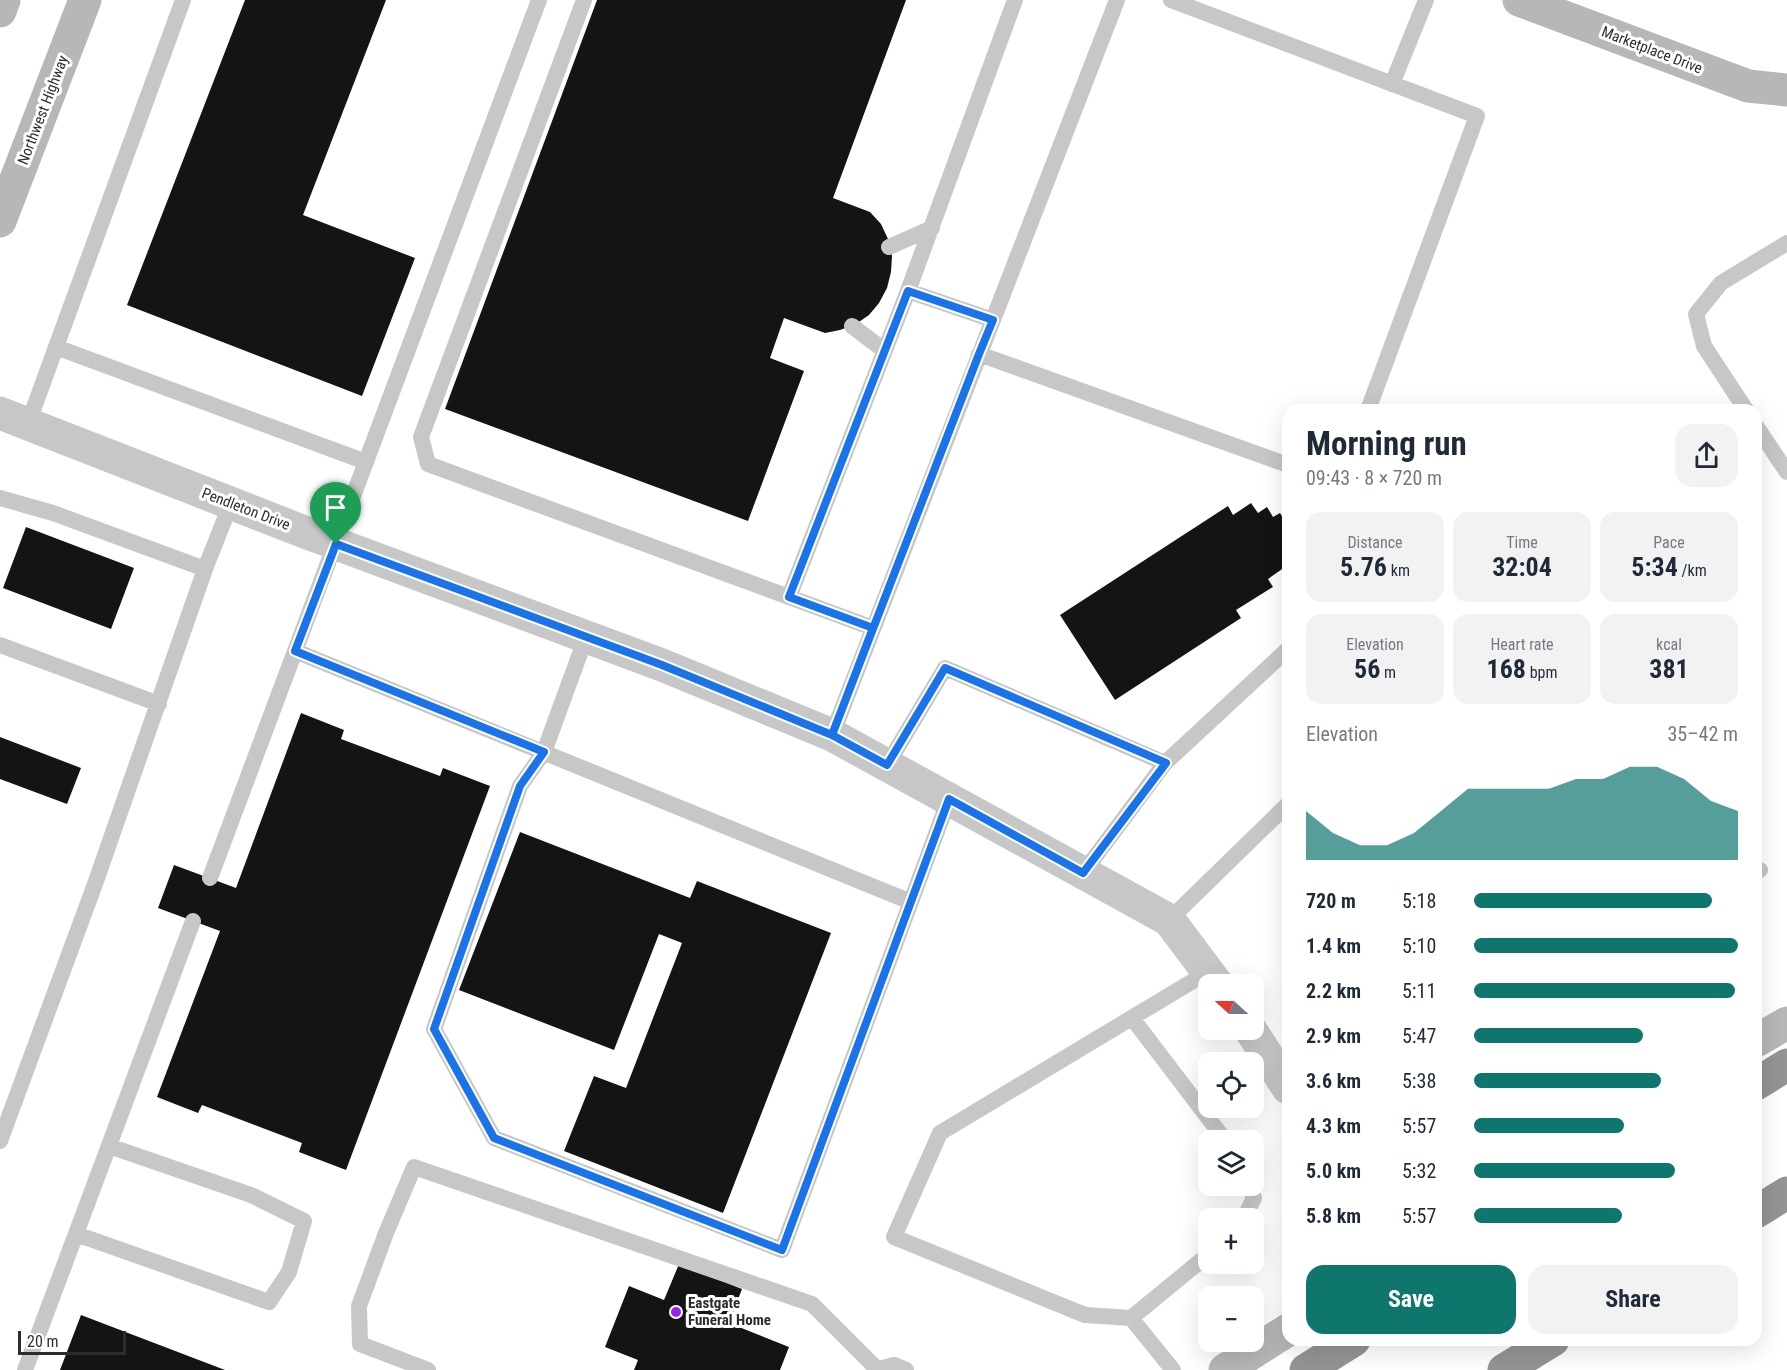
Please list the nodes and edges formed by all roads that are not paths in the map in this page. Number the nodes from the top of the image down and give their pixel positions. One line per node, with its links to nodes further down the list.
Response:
1 (4, 0): 11 (main road)
2 (85, 0): 14 (main road, Northwest Highway)
3 (183, 0): 21 (lane)
4 (539, 0): 28 (lane)
5 (584, 0): 35 (lane)
6 (1016, 0): 15 (lane)
7 (1117, 0): 19 (lane)
8 (1171, 0): 12 (lane)
9 (1426, 0): 12 (lane)
10 (1520, 0): 13 (main road, Marketplace Drive)
11 (0, 11)
12 (1392, 84): 24 (lane)
13 (1787, 90)
14 (0, 221)
15 (932, 228): 17 (lane); 18 (lane)
16 (1787, 243): 25 (lane)
17 (889, 247)
18 (908, 291): 19 (lane); 22 (lane)
19 (993, 320): 23 (lane)
20 (852, 326): 22 (lane)
21 (56, 347): 26 (lane); 28 (lane)
22 (885, 351): 35 (lane)
23 (979, 354): 29 (lane); 36 (lane)
24 (1370, 404)
25 (1742, 404)
26 (14, 418): 32 (street, Pendleton Drive)
27 (1762, 435): 30 (lane)
28 (366, 462): 33 (lane)
29 (1282, 463)
30 (1787, 472)
31 (0, 498): 34 (lane)
32 (231, 504): 33 (street, Pendleton Drive); 34 (lane)
33 (336, 544): 37 (street, Pendleton Drive); 39 (lane)
34 (205, 569): 41 (lane)
35 (789, 597): 36 (lane)
36 (873, 628): 42 (lane)
37 (586, 637): 42 (street, Pendleton Drive); 43 (lane)
38 (0, 645): 41 (lane)
39 (295, 651): 43 (lane); 49 (lane)
40 (1282, 655): 44 (lane)
41 (159, 704): 63 (lane)
42 (832, 735): 45 (street, Pendleton Drive)
43 (544, 752): 50 (lane); 50 (lane)
44 (1166, 763): 45 (lane); 48 (lane)
45 (887, 765): 46 (street, Pendleton Drive)
46 (949, 799): 48 (street, Pendleton Drive); 50 (lane)
47 (1282, 810): 51 (lane)
48 (1083, 873): 51 (street, Pendleton Drive)
49 (210, 878)
50 (911, 902)
51 (1169, 920): 53 (street, Pendleton Drive)
52 (193, 921): 64 (lane)
53 (1209, 974)
54 (1198, 985): 55 (lane)
55 (1132, 1018): 62 (lane); 69 (lane)
56 (1787, 1023): 57 (main road)
57 (1762, 1038)
58 (1257, 1040): 60 (street)
59 (1787, 1065): 61 (highway)
60 (1282, 1079)
61 (1762, 1080)
62 (1218, 1130)
63 (0, 1141)
64 (109, 1146): 67 (lane); 67 (lane)
65 (1787, 1193): 66 (highway)
66 (1762, 1208)
67 (76, 1234): 74 (lane)
68 (1198, 1263): 69 (lane)
69 (1131, 1318): 77 (lane)
70 (1282, 1334): 78 (main road)
71 (1344, 1346): 79 (highway)
72 (1543, 1346): 80 (highway)
73 (877, 1369): 75 (lane); 76 (lane)
74 (25, 1370)
75 (428, 1370)
76 (906, 1370)
77 (1173, 1370)
78 (1225, 1370)
79 (1306, 1370)
80 (1504, 1370)

